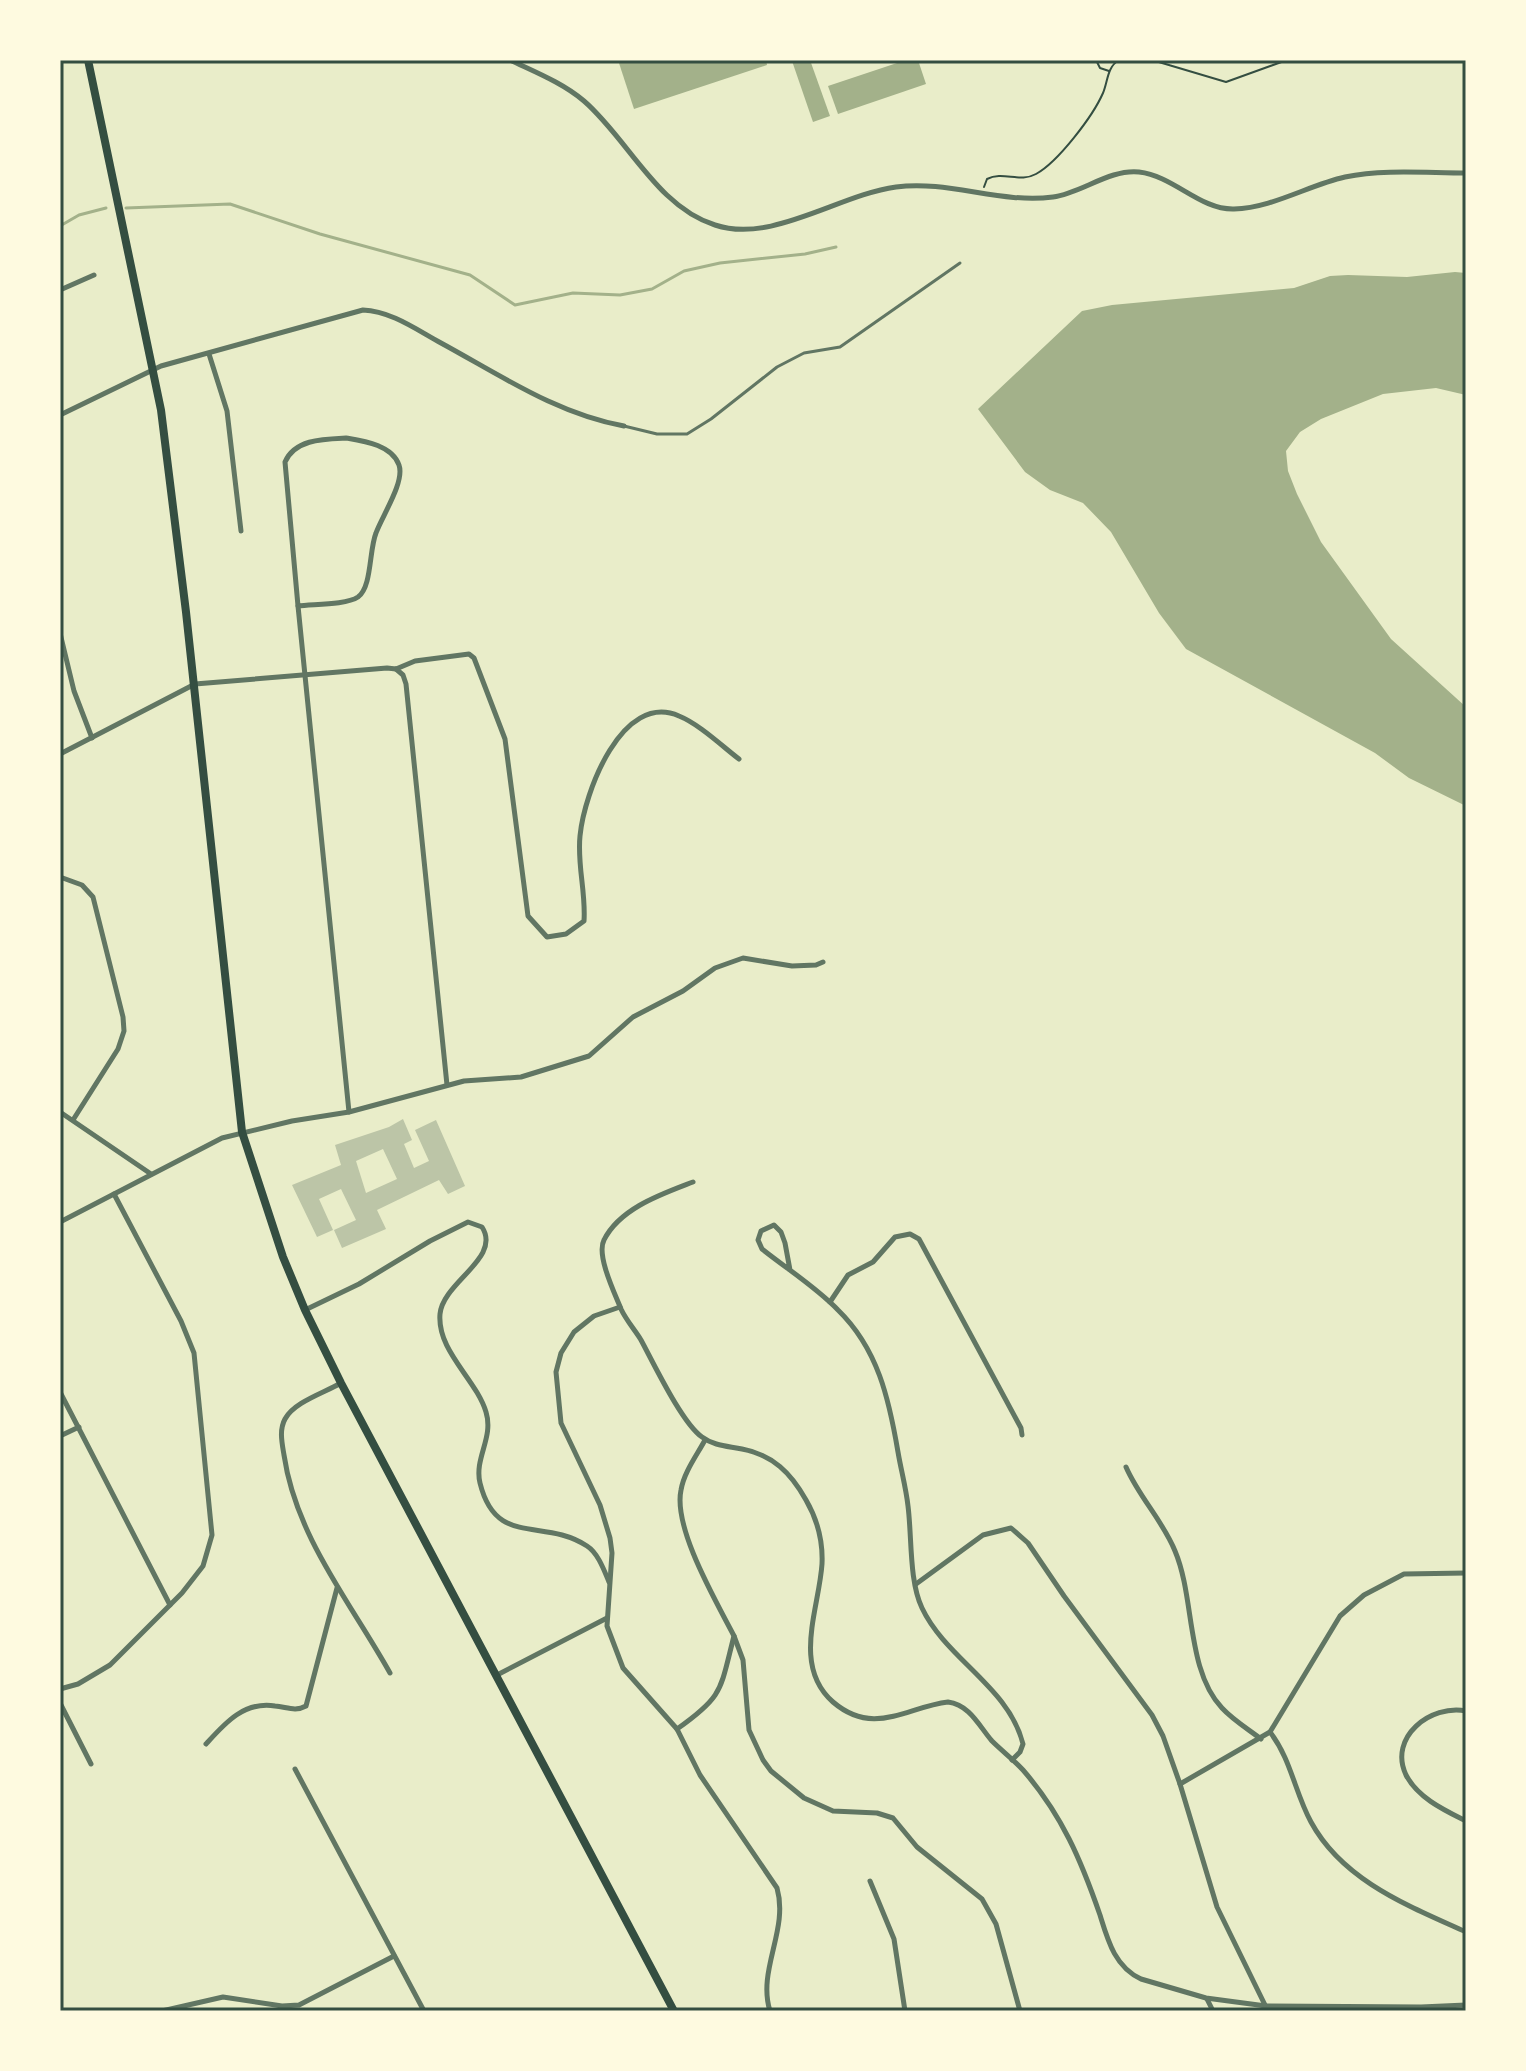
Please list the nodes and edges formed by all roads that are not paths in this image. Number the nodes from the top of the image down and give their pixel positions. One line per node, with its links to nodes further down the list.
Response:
1 (88, 60): 8 (main road)
2 (510, 60): 3 (street)
3 (1466, 173)
4 (960, 263): 10 (lane)
5 (94, 275): 6 (street)
6 (60, 290)
7 (209, 354): 8 (street); 10 (street); 11 (street)
8 (152, 370): 9 (street); 16 (main road)
9 (60, 415)
10 (624, 426)
11 (241, 531)
12 (298, 606): 12 (street); 15 (street)
13 (60, 633): 17 (street)
14 (396, 669): 15 (street); 19 (street); 22 (street)
15 (305, 675): 16 (street); 24 (street)
16 (195, 684): 17 (street); 26 (main road)
17 (92, 738): 18 (street)
18 (60, 754)
19 (739, 759)
20 (60, 877): 25 (street)
21 (823, 962): 22 (street)
22 (447, 1085): 24 (street)
23 (60, 1112): 25 (street)
24 (349, 1112): 26 (street)
25 (73, 1120): 27 (street)
26 (242, 1132): 27 (street); 34 (main road)
27 (152, 1174): 29 (street)
28 (693, 1182): 33 (street)
29 (114, 1194): 30 (street); 46 (street)
30 (60, 1222)
31 (790, 1270): 31 (street); 32 (street)
32 (830, 1303): 38 (street); 44 (street)
33 (620, 1307): 40 (street); 43 (street)
34 (305, 1310): 35 (main road); 43 (street)
35 (341, 1383): 45 (street); 50 (main road)
36 (60, 1392): 37 (street)
37 (79, 1427): 39 (street); 46 (street)
38 (1022, 1435)
39 (60, 1436)
40 (705, 1440): 48 (street); 58 (street)
41 (1126, 1467): 56 (street)
42 (1466, 1573): 55 (street)
43 (610, 1583): 47 (street)
44 (916, 1584): 58 (street); 61 (street)
45 (337, 1588): 49 (street); 57 (street)
46 (170, 1605): 51 (street)
47 (607, 1618): 50 (street); 54 (street)
48 (734, 1636): 54 (street); 75 (street)
49 (390, 1673)
50 (496, 1675): 72 (main road)
51 (60, 1689)
52 (60, 1703): 59 (street)
53 (1466, 1711): 62 (street)
54 (677, 1729): 73 (street)
55 (1270, 1732): 56 (street); 64 (street)
56 (1261, 1739): 61 (street)
57 (206, 1744)
58 (1012, 1760): 66 (street)
59 (91, 1764)
60 (295, 1769): 65 (street)
61 (1180, 1784): 68 (street)
62 (1466, 1821)
63 (870, 1881): 74 (street)
64 (1466, 1932)
65 (394, 1956): 70 (street); 71 (street)
66 (1206, 1998): 68 (street); 76 (street)
67 (1466, 2005): 69 (street)
68 (1266, 2006): 69 (street)
69 (1421, 2009)
70 (162, 2011)
71 (424, 2011)
72 (674, 2011)
73 (770, 2011)
74 (905, 2011)
75 (1020, 2011)
76 (1213, 2011)

